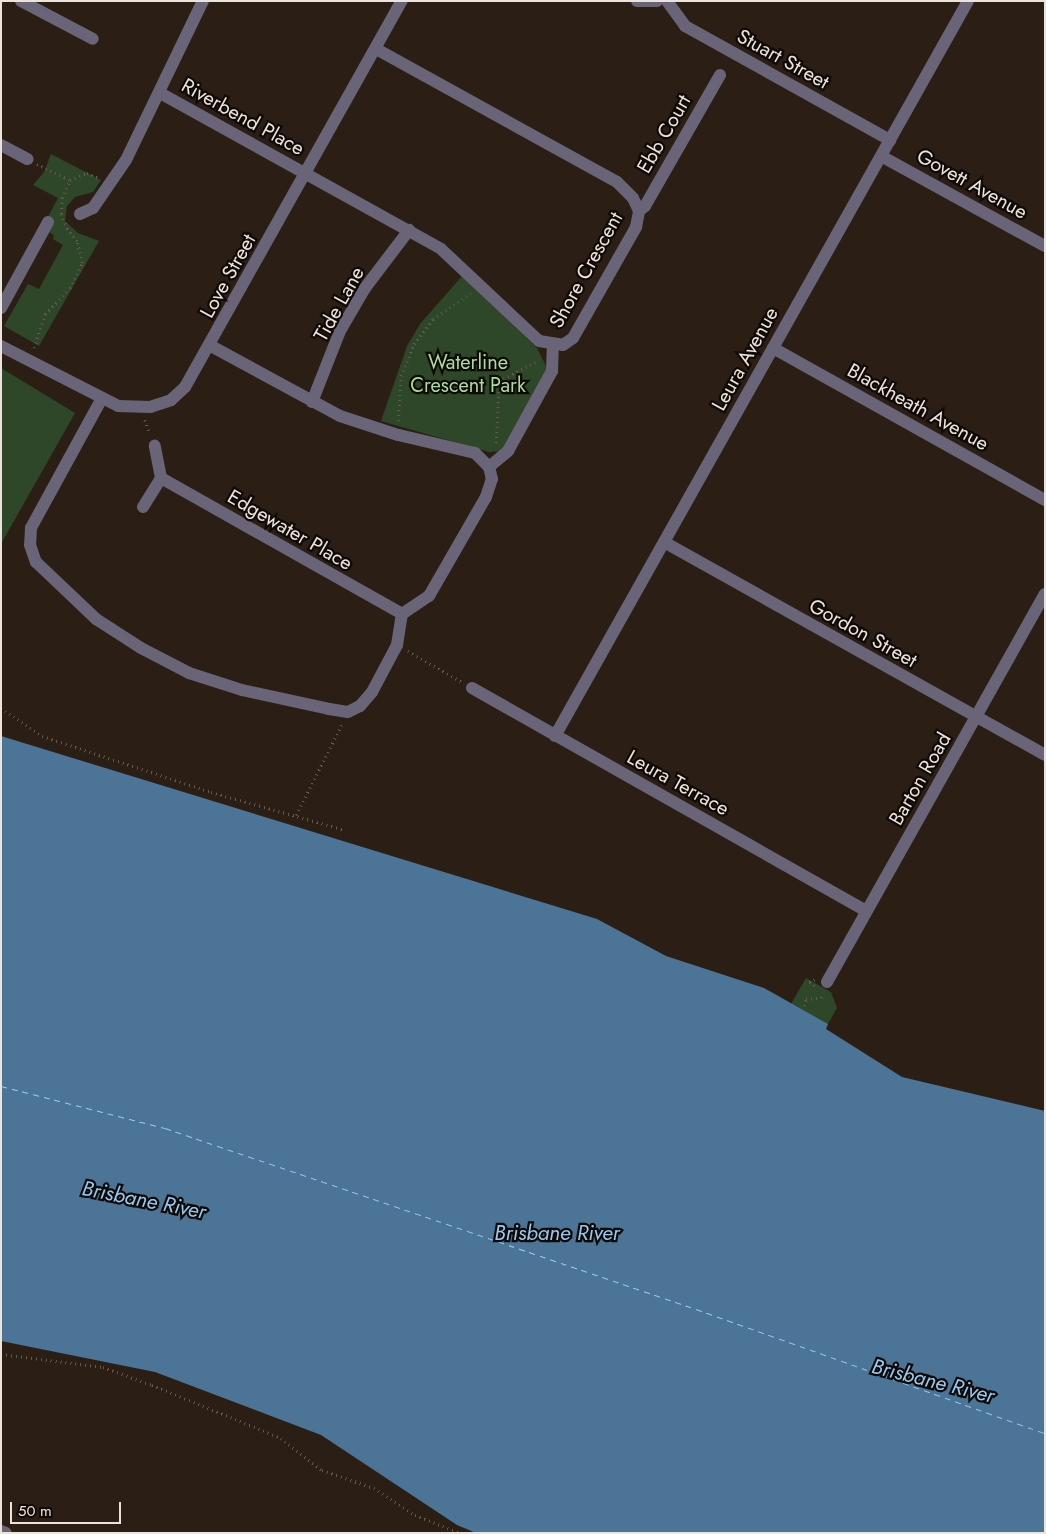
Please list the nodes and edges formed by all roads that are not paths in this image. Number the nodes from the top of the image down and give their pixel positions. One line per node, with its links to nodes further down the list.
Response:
1 (21, 1): 8 (street)
2 (203, 1): 11 (street)
3 (402, 1): 9 (street, Love Street)
4 (637, 1): 5 (street)
5 (657, 1)
6 (667, 1): 12 (street, Stuart Street)
7 (968, 1): 12 (street, Leura Avenue)
8 (93, 39)
9 (376, 49): 16 (street, Love Street); 17 (street, Shore Crescent)
10 (720, 75): 17 (street, Ebb Court)
11 (160, 93): 16 (street, Riverbend Place); 18 (street, Riverbend Place)
12 (890, 140): 14 (street, Leura Avenue)
13 (1, 145): 15 (street)
14 (881, 156): 21 (street, Govett Avenue); 25 (street, Leura Avenue)
15 (27, 159)
16 (306, 174): 20 (street, Shore Crescent); 24 (street, Love Street)
17 (639, 211): 26 (street, Shore Crescent)
18 (80, 214)
19 (48, 222): 22 (street)
20 (409, 230): 26 (street, Shore Crescent); 28 (street, Tide Lane)
21 (1045, 246)
22 (1, 308)
23 (1, 346): 27 (street, Love Street)
24 (211, 346): 27 (street, Love Street); 28 (street)
25 (773, 348): 32 (street, Blackheath Avenue); 34 (street, Leura Avenue)
26 (553, 349): 30 (street)
27 (101, 400): 36 (street)
28 (312, 402): 30 (street)
29 (155, 446): 31 (street)
30 (490, 466): 36 (street)
31 (160, 478): 33 (street); 36 (street, Edgewater Place)
32 (1045, 500)
33 (143, 507)
34 (664, 542): 38 (street, Gordon Street); 39 (street, Leura Avenue)
35 (1045, 594): 38 (street, Barton Road)
36 (402, 614)
37 (472, 688): 39 (street, Leura Terrace)
38 (976, 717): 40 (street, Gordon Street); 41 (street, Barton Road)
39 (555, 736): 41 (street, Leura Terrace)
40 (1045, 755)
41 (866, 911): 42 (street, Barton Road)
42 (825, 987)
43 (1, 1531): 44 (street)
44 (6, 1533)

